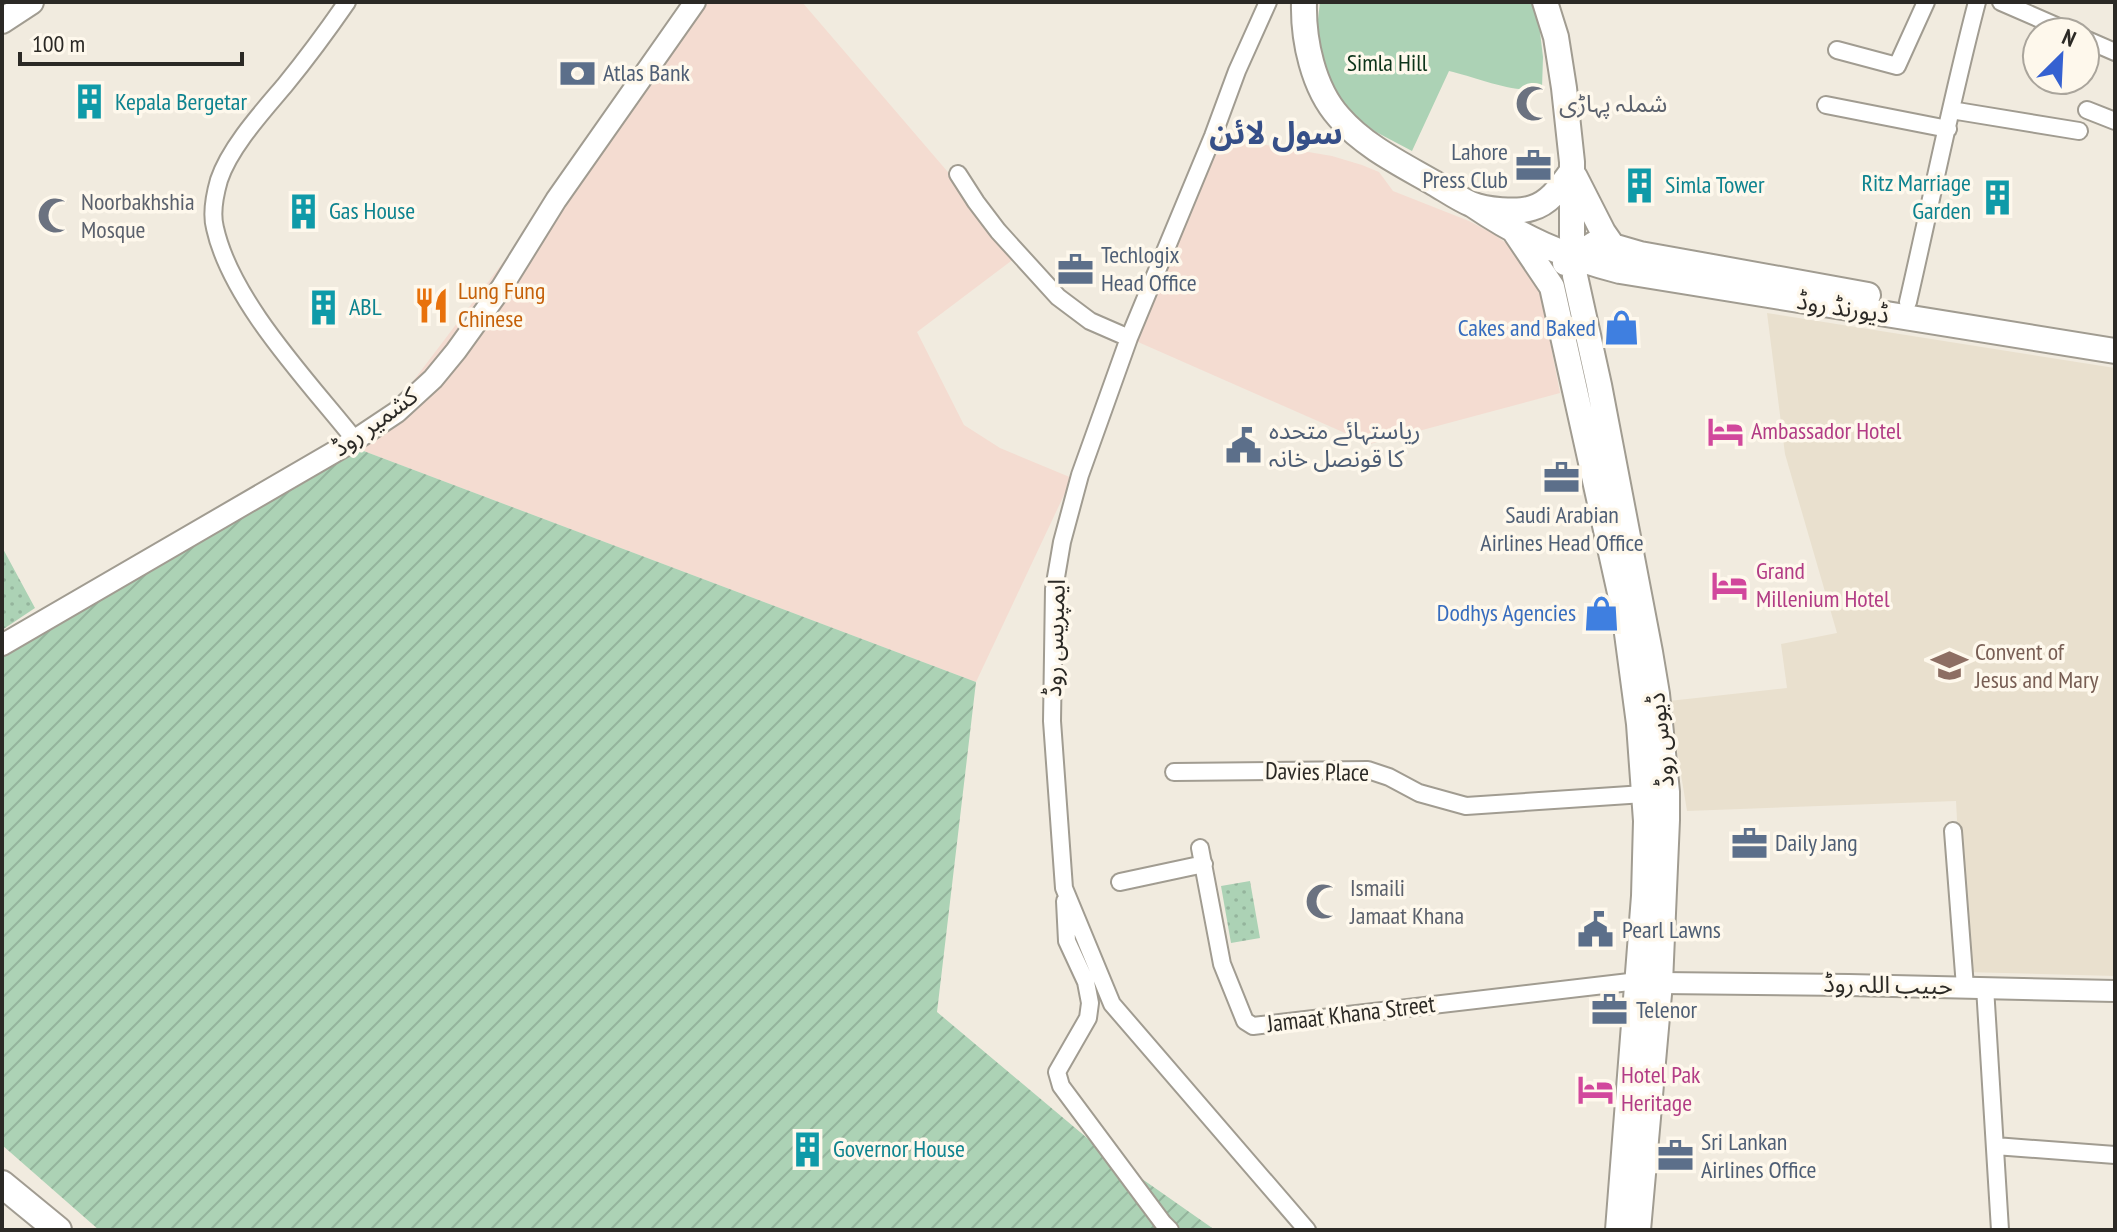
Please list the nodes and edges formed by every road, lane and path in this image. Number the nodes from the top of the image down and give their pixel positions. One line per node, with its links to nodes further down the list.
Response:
1 (31, 2): 11 (main road)
2 (347, 2): 30 (street)
3 (695, 2): 30 (street, کشمیر روڈ)
4 (1268, 2): 27 (street, ایمپریس روڈ)
5 (1304, 2): 21 (main road)
6 (1545, 2): 19 (main road)
7 (1926, 2): 12 (street)
8 (1977, 2): 14 (street)
9 (2001, 2): 10 (street)
10 (2033, 16)
11 (2, 21)
12 (1837, 50)
13 (1826, 105): 17 (street)
14 (1951, 110): 17 (street); 18 (street)
15 (2087, 110): 16 (street)
16 (2115, 121)
17 (1948, 129): 26 (street)
18 (2079, 131)
19 (1572, 171): 21 (main road); 23 (main road); 24 (main road, ڈیوس روڈ)
20 (958, 174): 27 (street)
21 (1473, 205): 22 (main road, ڈیورنڈ روڈ)
22 (1515, 232): 24 (main road, ڈیورنڈ روڈ); 25 (main road, ڈیوس روڈ)
23 (1612, 245): 24 (main road); 26 (main road, ڈیورنڈ روڈ)
24 (1573, 257): 25 (main road); 29 (main road, ڈیورنڈ روڈ); 37 (main road, ڈیوس روڈ)
25 (1552, 287): 33 (main road, ڈیوس روڈ)
26 (1908, 302): 28 (main road, ڈیورنڈ روڈ)
27 (1129, 338): 36 (street, ایمپریس روڈ)
28 (2115, 338)
29 (2115, 351)
30 (355, 440): 31 (street, کشمیر روڈ)
31 (2, 645)
32 (1174, 772): 33 (street, Davies Place)
33 (1644, 794): 37 (main road, ڈیوس روڈ)
34 (1953, 831): 38 (street)
35 (1120, 882): 37 (street, Jamaat Khana Street)
36 (1064, 888): 43 (street); 45 (street, ایمپریس روڈ)
37 (1649, 982): 38 (street, حبیب اللہ روڈ); 46 (main road, ڈیوس روڈ); 47 (main road, ڈیوس روڈ)
38 (1975, 987): 39 (street, حبیب اللہ روڈ); 40 (street)
39 (2115, 991)
40 (1995, 1146): 41 (street); 48 (street)
41 (2115, 1155)
42 (2, 1184): 44 (main road)
43 (1164, 1228)
44 (58, 1230)
45 (1307, 1230)
46 (1618, 1230)
47 (1638, 1230)
48 (2000, 1230)

